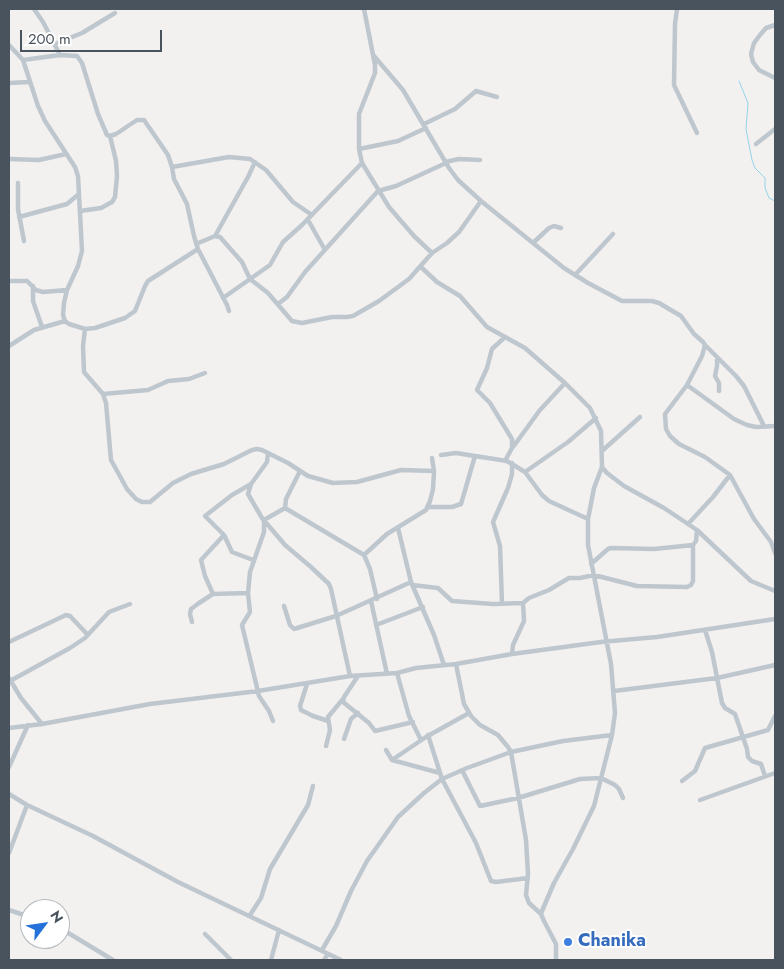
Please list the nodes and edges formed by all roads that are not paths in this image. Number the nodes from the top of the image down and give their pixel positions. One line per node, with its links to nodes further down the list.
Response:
1 (34, 9): 6 (street)
2 (364, 9): 9 (street)
3 (677, 9): 17 (street)
4 (115, 13): 6 (street)
5 (775, 25): 11 (street)
6 (55, 44): 8 (street)
7 (9, 45): 10 (street)
8 (60, 55): 10 (street); 18 (street)
9 (374, 56): 15 (street); 20 (street)
10 (23, 60): 12 (street)
11 (775, 78)
12 (29, 82): 13 (street); 21 (street)
13 (9, 84)
14 (497, 97): 15 (street)
15 (425, 126): 20 (street); 25 (street)
16 (775, 129): 19 (street)
17 (697, 133)
18 (110, 136): 27 (street); 32 (street)
19 (756, 144)
20 (359, 149): 26 (street)
21 (66, 154): 22 (street); 30 (street)
22 (9, 159)
23 (480, 160): 25 (street)
24 (255, 162): 27 (street); 34 (street); 37 (street)
25 (446, 162): 29 (street); 31 (street)
26 (362, 163): 29 (street); 34 (street)
27 (172, 167): 40 (street)
28 (18, 183): 33 (street)
29 (378, 192): 42 (street); 43 (street)
30 (79, 194): 32 (street); 33 (street)
31 (482, 201): 39 (street); 43 (street)
32 (80, 211): 49 (street)
33 (19, 217): 38 (street)
34 (310, 218): 42 (street); 46 (street)
35 (560, 228): 39 (street)
36 (613, 234): 45 (street)
37 (215, 236): 40 (street); 46 (street)
38 (24, 241)
39 (533, 243): 45 (street)
40 (196, 244): 41 (street)
41 (198, 249): 50 (street); 55 (street)
42 (325, 250): 51 (street)
43 (432, 253): 44 (street)
44 (421, 267): 51 (street); 56 (street)
45 (575, 275): 57 (street)
46 (250, 279): 50 (street); 51 (street)
47 (9, 281): 48 (street)
48 (32, 286): 49 (street); 54 (street)
49 (67, 290): 53 (street)
50 (223, 298): 52 (street)
51 (278, 304)
52 (228, 311)
53 (65, 321): 54 (street); 55 (street)
54 (42, 327): 58 (street)
55 (85, 329): 64 (street)
56 (504, 336): 61 (street); 69 (street)
57 (705, 345): 59 (street); 62 (street)
58 (9, 346)
59 (717, 358): 63 (street); 67 (street)
60 (206, 373): 64 (street)
61 (565, 383): 65 (street); 69 (street)
62 (687, 385): 67 (street); 81 (street)
63 (719, 391)
64 (103, 394): 71 (street)
65 (596, 418): 70 (street); 80 (street)
66 (640, 418): 70 (street)
67 (764, 426): 68 (street)
68 (775, 426)
69 (512, 448): 75 (street)
70 (603, 450): 77 (street)
71 (268, 453): 78 (street); 82 (street)
72 (441, 455): 73 (street)
73 (475, 456): 75 (street); 83 (street)
74 (432, 458): 79 (street)
75 (505, 461): 76 (street)
76 (512, 464): 80 (street); 103 (street)
77 (602, 467): 85 (street); 87 (street)
78 (300, 471): 79 (street); 84 (street)
79 (434, 471): 83 (street)
80 (525, 472): 85 (street)
81 (730, 475): 87 (street); 92 (street)
82 (251, 484): 86 (street); 90 (street)
83 (427, 507): 88 (street)
84 (285, 508): 86 (street); 93 (street)
85 (588, 519): 95 (street)
86 (264, 520): 94 (street); 108 (street)
87 (688, 524): 89 (street)
88 (398, 528): 93 (street); 97 (street)
89 (697, 530): 91 (street); 98 (street)
90 (224, 535): 94 (street); 100 (street)
91 (693, 545): 95 (street); 96 (street)
92 (775, 553)
93 (364, 555): 101 (street)
94 (253, 560): 99 (street)
95 (591, 564): 96 (street)
96 (594, 575): 104 (street); 115 (street)
97 (412, 584): 101 (street); 103 (street); 107 (street)
98 (775, 591)
99 (248, 592): 100 (street); 127 (street)
100 (213, 594): 110 (street)
101 (377, 598): 102 (street)
102 (371, 601): 108 (street); 111 (street)
103 (502, 603): 104 (street)
104 (523, 603): 116 (street)
105 (130, 604): 113 (street)
106 (284, 606): 108 (street)
107 (423, 608): 111 (street); 119 (street)
108 (336, 616): 122 (street)
109 (775, 618): 112 (street)
110 (192, 622)
111 (376, 625): 121 (street)
112 (705, 630): 115 (street); 124 (street)
113 (87, 634): 114 (street); 125 (street)
114 (9, 642)
115 (607, 642): 116 (street); 128 (street)
116 (512, 654): 117 (street)
117 (456, 664): 119 (street); 130 (street)
118 (775, 664): 124 (street)
119 (444, 665): 120 (street)
120 (397, 673): 121 (street); 135 (street)
121 (386, 674): 123 (street)
122 (350, 676): 123 (street); 126 (street)
123 (358, 676): 129 (street)
124 (717, 678): 128 (street); 143 (street)
125 (10, 679): 136 (street)
126 (307, 684): 127 (street); 134 (street)
127 (258, 691): 133 (street); 136 (street)
128 (614, 692): 141 (street)
129 (343, 699): 131 (street); 134 (street)
130 (469, 713): 142 (street); 148 (street)
131 (358, 714): 135 (street); 144 (street)
132 (775, 716): 140 (street)
133 (273, 721)
134 (328, 721): 146 (street)
135 (413, 722): 145 (street)
136 (42, 724): 137 (street)
137 (28, 726): 138 (street); 150 (street)
138 (9, 728)
139 (775, 729): 140 (street)
140 (769, 730): 143 (street)
141 (612, 735): 148 (street); 155 (street)
142 (428, 736): 145 (street); 152 (street)
143 (743, 737): 154 (street); 157 (street)
144 (344, 739)
145 (421, 740): 149 (street)
146 (326, 746)
147 (386, 750): 149 (street)
148 (510, 752): 151 (street); 160 (street)
149 (392, 760): 152 (street)
150 (9, 767)
151 (462, 770): 156 (street); 160 (street)
152 (440, 773): 156 (street)
153 (775, 773): 154 (street)
154 (765, 776): 162 (street)
155 (601, 778): 160 (street); 161 (street); 166 (street)
156 (442, 779): 165 (street); 171 (street)
157 (682, 781)
158 (313, 786): 167 (street)
159 (9, 794): 163 (street)
160 (518, 798): 165 (street)
161 (623, 798)
162 (700, 800)
163 (27, 805): 164 (street); 167 (street)
164 (9, 853)
165 (528, 878): 166 (street)
166 (542, 914): 178 (street)
167 (250, 915): 168 (street)
168 (279, 930): 171 (street); 175 (street)
169 (70, 932): 173 (street)
170 (205, 934): 174 (street)
171 (322, 950): 172 (street)
172 (328, 954): 176 (street); 177 (street)
173 (113, 960)
174 (231, 960)
175 (271, 960)
176 (324, 960)
177 (342, 960)
178 (556, 960)

